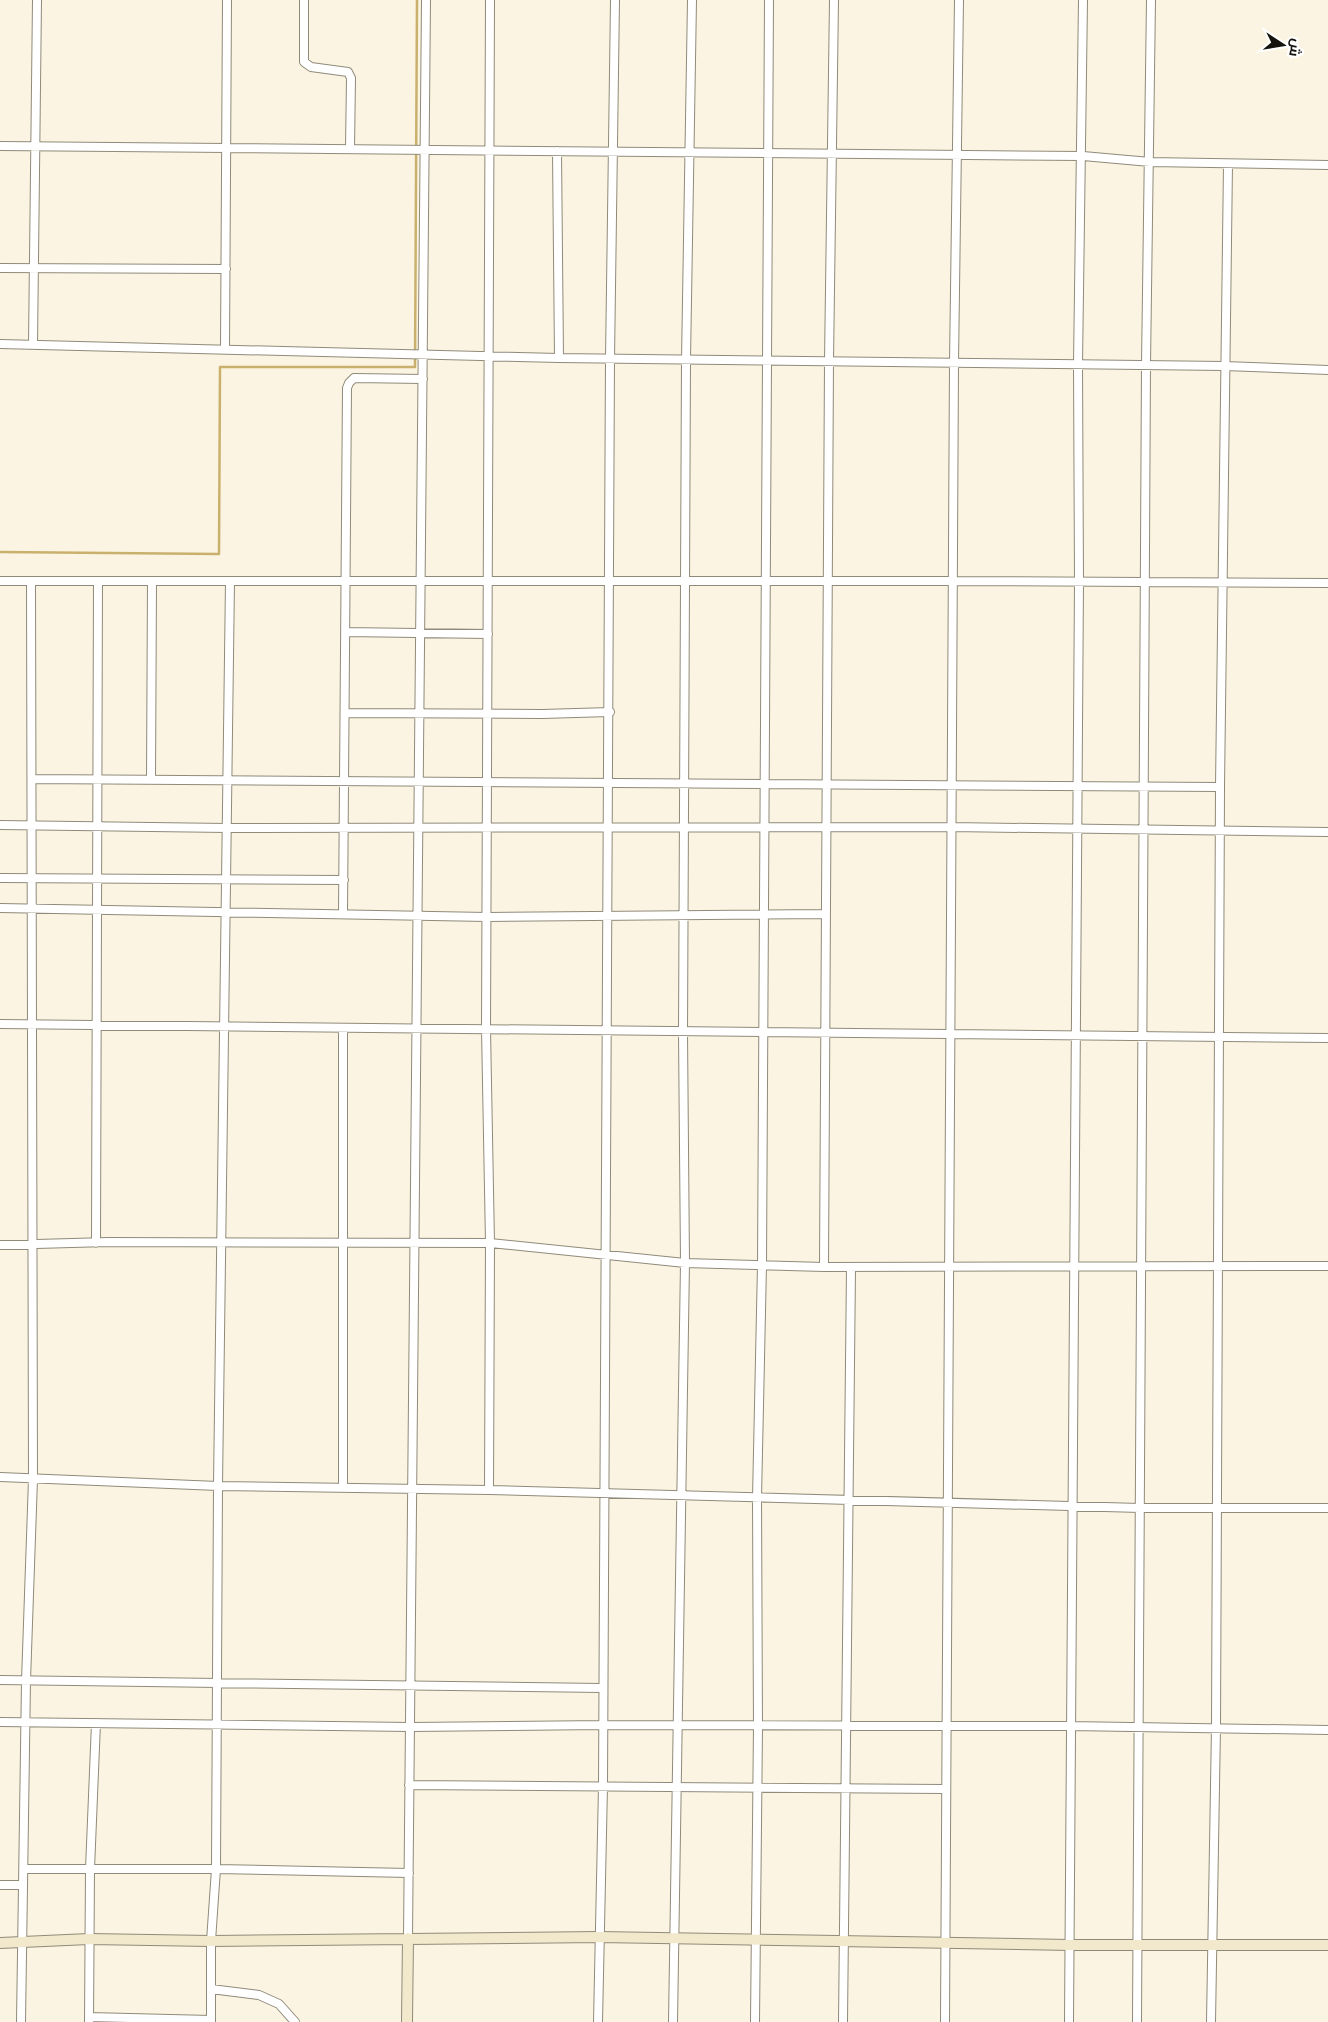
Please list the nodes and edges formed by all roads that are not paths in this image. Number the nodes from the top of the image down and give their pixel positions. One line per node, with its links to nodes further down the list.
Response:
1 (37, 0): 14 (street)
2 (226, 0): 15 (street)
3 (304, 0): 16 (street)
4 (426, 0): 17 (street)
5 (490, 0): 18 (street)
6 (615, 0): 20 (street)
7 (692, 0): 21 (street)
8 (768, 0): 22 (street)
9 (834, 0): 23 (street)
10 (959, 0): 24 (street)
11 (1084, 0): 25 (street)
12 (1151, 0): 26 (street)
13 (0, 146): 14 (street)
14 (36, 146): 15 (street); 30 (street)
15 (226, 148): 16 (street); 31 (street)
16 (350, 148): 17 (street)
17 (425, 149): 18 (street); 35 (street)
18 (490, 150): 19 (street); 36 (street)
19 (557, 151): 20 (street); 37 (street)
20 (614, 152): 21 (street); 38 (street)
21 (690, 152): 22 (street); 39 (street)
22 (769, 152): 23 (street); 40 (street)
23 (833, 152): 24 (street); 41 (street)
24 (957, 154): 25 (street); 42 (street)
25 (1083, 156): 26 (street); 43 (street)
26 (1150, 162): 27 (street); 44 (street)
27 (1228, 164): 28 (street); 45 (street)
28 (1328, 165)
29 (0, 268): 30 (street)
30 (34, 268): 31 (street); 33 (street)
31 (226, 269): 34 (street)
32 (0, 344): 33 (street)
33 (33, 345): 34 (street)
34 (225, 348): 35 (street)
35 (424, 354): 36 (street); 47 (street)
36 (489, 356): 37 (street); 55 (street)
37 (559, 358): 38 (street)
38 (610, 359): 39 (street); 56 (street)
39 (686, 360): 40 (street); 57 (street)
40 (766, 360): 41 (street); 58 (street)
41 (828, 361): 42 (street); 59 (street)
42 (954, 362): 43 (street); 48 (street)
43 (1078, 364): 44 (street); 62 (street)
44 (1146, 365): 45 (street); 60 (street)
45 (1224, 366): 46 (street); 63 (street)
46 (1328, 370)
47 (424, 379): 53 (street); 54 (street)
48 (954, 580): 59 (street); 62 (street); 83 (street)
49 (0, 581): 61 (street)
50 (98, 581): 51 (street); 61 (street); 73 (street)
51 (152, 581): 52 (street); 74 (street)
52 (230, 581): 53 (street); 75 (street)
53 (347, 581): 54 (street); 65 (street)
54 (421, 581): 55 (street); 66 (street)
55 (488, 581): 56 (street); 67 (street)
56 (609, 581): 57 (street); 68 (street)
57 (686, 581): 58 (street); 80 (street)
58 (766, 581): 59 (street); 81 (street)
59 (829, 581): 82 (street)
60 (1147, 581): 62 (street); 63 (street); 85 (street)
61 (31, 582): 72 (street)
62 (1079, 582): 84 (street)
63 (1222, 582): 64 (street); 86 (street)
64 (1328, 583)
65 (346, 632): 66 (street); 69 (street)
66 (421, 632): 67 (street); 70 (street)
67 (488, 634): 71 (street)
68 (610, 712): 71 (street); 79 (street)
69 (346, 713): 70 (street); 76 (street)
70 (420, 714): 71 (street); 77 (street)
71 (488, 714): 78 (street)
72 (32, 779): 73 (street); 89 (street)
73 (98, 780): 74 (street); 88 (street)
74 (152, 780): 75 (street)
75 (227, 780): 76 (street); 95 (street)
76 (344, 782): 77 (street); 96 (street)
77 (419, 784): 78 (street); 90 (street)
78 (487, 784): 79 (street); 91 (street)
79 (610, 784): 80 (street); 97 (street)
80 (684, 785): 81 (street); 98 (street)
81 (764, 786): 82 (street); 92 (street)
82 (826, 786): 83 (street); 93 (street)
83 (952, 786): 84 (street); 94 (street)
84 (1077, 786): 85 (street); 99 (street)
85 (1146, 786): 86 (street); 100 (street)
86 (1220, 787): 101 (street)
87 (0, 824): 89 (street)
88 (98, 824): 89 (street); 95 (street); 105 (street)
89 (32, 826): 104 (street)
90 (419, 826): 91 (street); 96 (street); 116 (street)
91 (487, 827): 97 (street); 118 (street)
92 (765, 827): 93 (street); 98 (street); 113 (street)
93 (826, 827): 94 (street); 114 (street)
94 (952, 827): 99 (street); 131 (street)
95 (227, 828): 96 (street); 106 (street)
96 (344, 828): 107 (street)
97 (609, 828): 98 (street); 117 (street)
98 (684, 828): 115 (street)
99 (1077, 829): 100 (street); 130 (street)
100 (1146, 830): 101 (street); 132 (street)
101 (1220, 831): 102 (street); 133 (street)
102 (1328, 832)
103 (0, 878): 104 (street)
104 (32, 878): 105 (street); 109 (street)
105 (97, 879): 106 (street); 110 (street)
106 (226, 879): 107 (street); 111 (street)
107 (344, 880): 112 (street)
108 (0, 908): 109 (street)
109 (33, 908): 110 (street); 120 (street)
110 (97, 908): 111 (street); 121 (street)
111 (226, 912): 112 (street); 122 (street)
112 (343, 914): 116 (street)
113 (764, 914): 114 (street); 115 (street); 128 (street)
114 (825, 914): 129 (street)
115 (685, 915): 117 (street); 127 (street)
116 (418, 916): 118 (street); 124 (street)
117 (608, 916): 118 (street); 126 (street)
118 (487, 917): 125 (street)
119 (0, 1024): 120 (street)
120 (34, 1025): 121 (street); 140 (street)
121 (97, 1025): 122 (street); 135 (street)
122 (224, 1027): 123 (street); 136 (street)
123 (343, 1028): 124 (street); 137 (street)
124 (417, 1028): 125 (street); 138 (street)
125 (486, 1029): 126 (street); 139 (street)
126 (608, 1030): 127 (street); 142 (street)
127 (683, 1033): 128 (street); 143 (street)
128 (763, 1033): 129 (street); 144 (street)
129 (825, 1034): 131 (street); 146 (street)
130 (1076, 1035): 131 (street); 132 (street); 151 (street)
131 (951, 1036): 150 (street)
132 (1144, 1036): 133 (street); 147 (street)
133 (1218, 1036): 134 (street); 148 (street)
134 (1328, 1038)
135 (96, 1243): 136 (street); 140 (street)
136 (222, 1243): 137 (street); 154 (street)
137 (344, 1243): 138 (street); 155 (street)
138 (415, 1243): 139 (street); 156 (street)
139 (490, 1243): 142 (street); 157 (street)
140 (34, 1244): 141 (street); 153 (street)
141 (0, 1245)
142 (606, 1256): 143 (street); 158 (street)
143 (685, 1263): 144 (street); 159 (street)
144 (762, 1265): 146 (street); 160 (street)
145 (1328, 1266): 148 (street)
146 (824, 1267): 149 (street)
147 (1142, 1267): 148 (street); 151 (street); 164 (street)
148 (1218, 1267): 165 (street)
149 (851, 1268): 150 (street); 161 (street)
150 (949, 1268): 151 (street); 162 (street)
151 (1074, 1268): 163 (street)
152 (0, 1477): 153 (street)
153 (33, 1478): 154 (street); 168 (street)
154 (218, 1486): 155 (street); 169 (street)
155 (343, 1488): 156 (street)
156 (412, 1489): 157 (street); 170 (street)
157 (489, 1490): 158 (street)
158 (603, 1493): 159 (street); 171 (street)
159 (680, 1496): 160 (street); 178 (street)
160 (757, 1498): 161 (street); 179 (street)
161 (848, 1500): 162 (street); 177 (street)
162 (947, 1503): 163 (street); 180 (street)
163 (1072, 1506): 164 (street); 181 (street)
164 (1140, 1508): 165 (street); 183 (street)
165 (1216, 1508): 166 (street); 184 (street)
166 (1328, 1508)
167 (0, 1680): 168 (street)
168 (26, 1681): 169 (street); 173 (street)
169 (217, 1683): 170 (street); 175 (street)
170 (410, 1685): 171 (street); 182 (street)
171 (602, 1688): 176 (street)
172 (0, 1722): 173 (street)
173 (26, 1722): 174 (street); 192 (street)
174 (96, 1723): 175 (street); 193 (street)
175 (216, 1725): 182 (street); 194 (street)
176 (602, 1725): 178 (street); 182 (street); 187 (street)
177 (847, 1725): 179 (street); 180 (street); 190 (street)
178 (678, 1726): 179 (street); 188 (street)
179 (758, 1726): 189 (street)
180 (945, 1726): 181 (street); 191 (street)
181 (1070, 1726): 183 (street); 210 (street)
182 (410, 1727): 186 (street)
183 (1137, 1727): 184 (street); 211 (street)
184 (1216, 1727): 185 (street); 208 (street)
185 (1328, 1730)
186 (409, 1785): 187 (street); 195 (street)
187 (603, 1786): 188 (street); 198 (street)
188 (676, 1786): 189 (street); 200 (street)
189 (757, 1787): 190 (street); 202 (street)
190 (846, 1788): 191 (street); 205 (street)
191 (945, 1789): 207 (street)
192 (24, 1869): 193 (street); 197 (street)
193 (90, 1869): 194 (street); 201 (street)
194 (216, 1869): 195 (street); 204 (street)
195 (409, 1874): 199 (street)
196 (0, 1885): 197 (street)
197 (23, 1885): 203 (street)
198 (599, 1937): 199 (street); 200 (street); 218 (street)
199 (408, 1938): 204 (street); 217 (street)
200 (674, 1938): 202 (street); 219 (street)
201 (89, 1939): 203 (street); 204 (street); 213 (street)
202 (756, 1939): 205 (street); 220 (street)
203 (21, 1941): 206 (street); 215 (street)
204 (212, 1941): 212 (street)
205 (845, 1941): 207 (street); 221 (street)
206 (0, 1943)
207 (946, 1943): 210 (street); 222 (street)
208 (1211, 1944): 209 (street); 211 (street); 225 (street)
209 (1328, 1944)
210 (1070, 1945): 211 (street); 223 (street)
211 (1138, 1945): 224 (street)
212 (211, 1989): 214 (street); 216 (street)
213 (89, 2020): 214 (street)
214 (211, 2021)
215 (21, 2022)
216 (295, 2022)
217 (407, 2022)
218 (598, 2022)
219 (674, 2022)
220 (755, 2022)
221 (843, 2022)
222 (945, 2022)
223 (1069, 2022)
224 (1137, 2022)
225 (1211, 2022)

